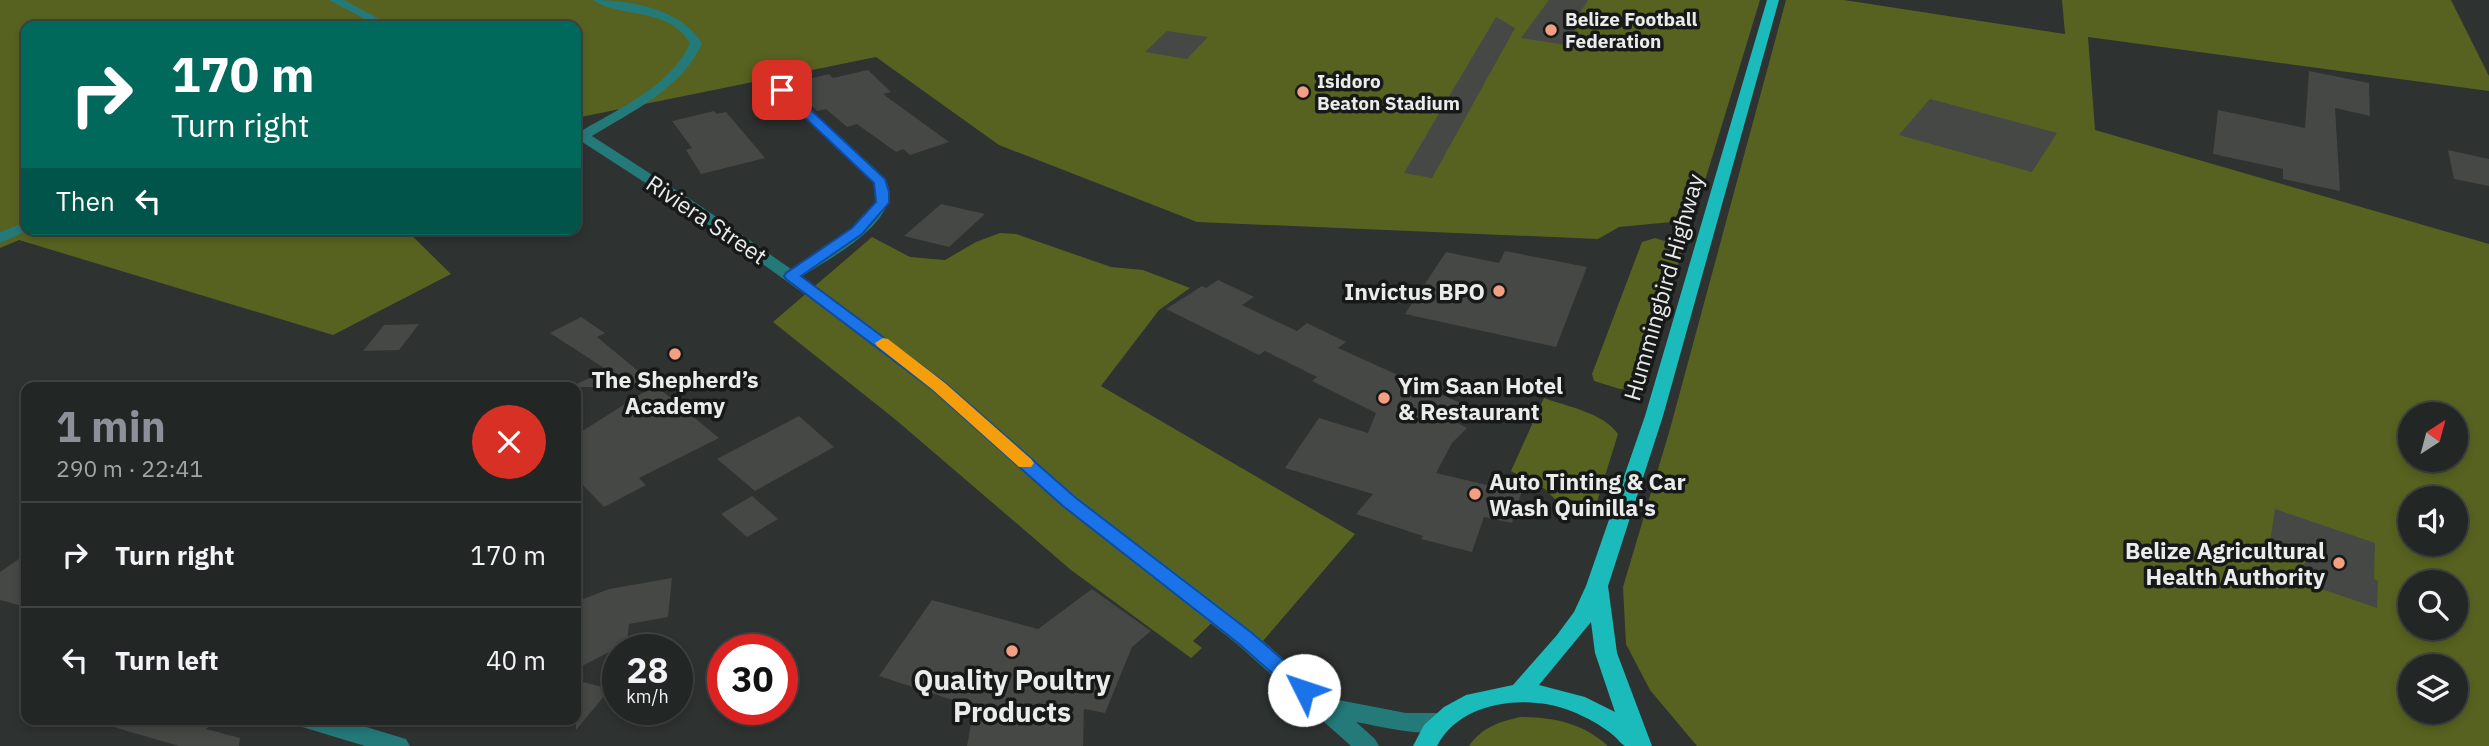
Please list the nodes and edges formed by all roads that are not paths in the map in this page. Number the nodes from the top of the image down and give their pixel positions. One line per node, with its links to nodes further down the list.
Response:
1 (335, 0): 4 (street)
2 (599, 0): 6 (street)
3 (1773, 0): 11 (main road, Hummingbird Highway)
4 (376, 21)
5 (782, 90): 10 (street)
6 (581, 133)
7 (581, 135): 10 (street, Riviera Street)
8 (21, 228): 9 (street)
9 (0, 238)
10 (791, 276): 13 (street, Riviera Street)
11 (1597, 586): 12 (main road, Hummingbird Highway); 16 (main road, Hummingbird Highway)
12 (1519, 692): 14 (main road); 16 (main road)
13 (1324, 707): 14 (street); 18 (street, Riviera Street)
14 (1441, 722): 19 (main road)
15 (327, 725): 17 (street)
16 (1639, 745)
17 (398, 746)
18 (1367, 746)
19 (1425, 746)

